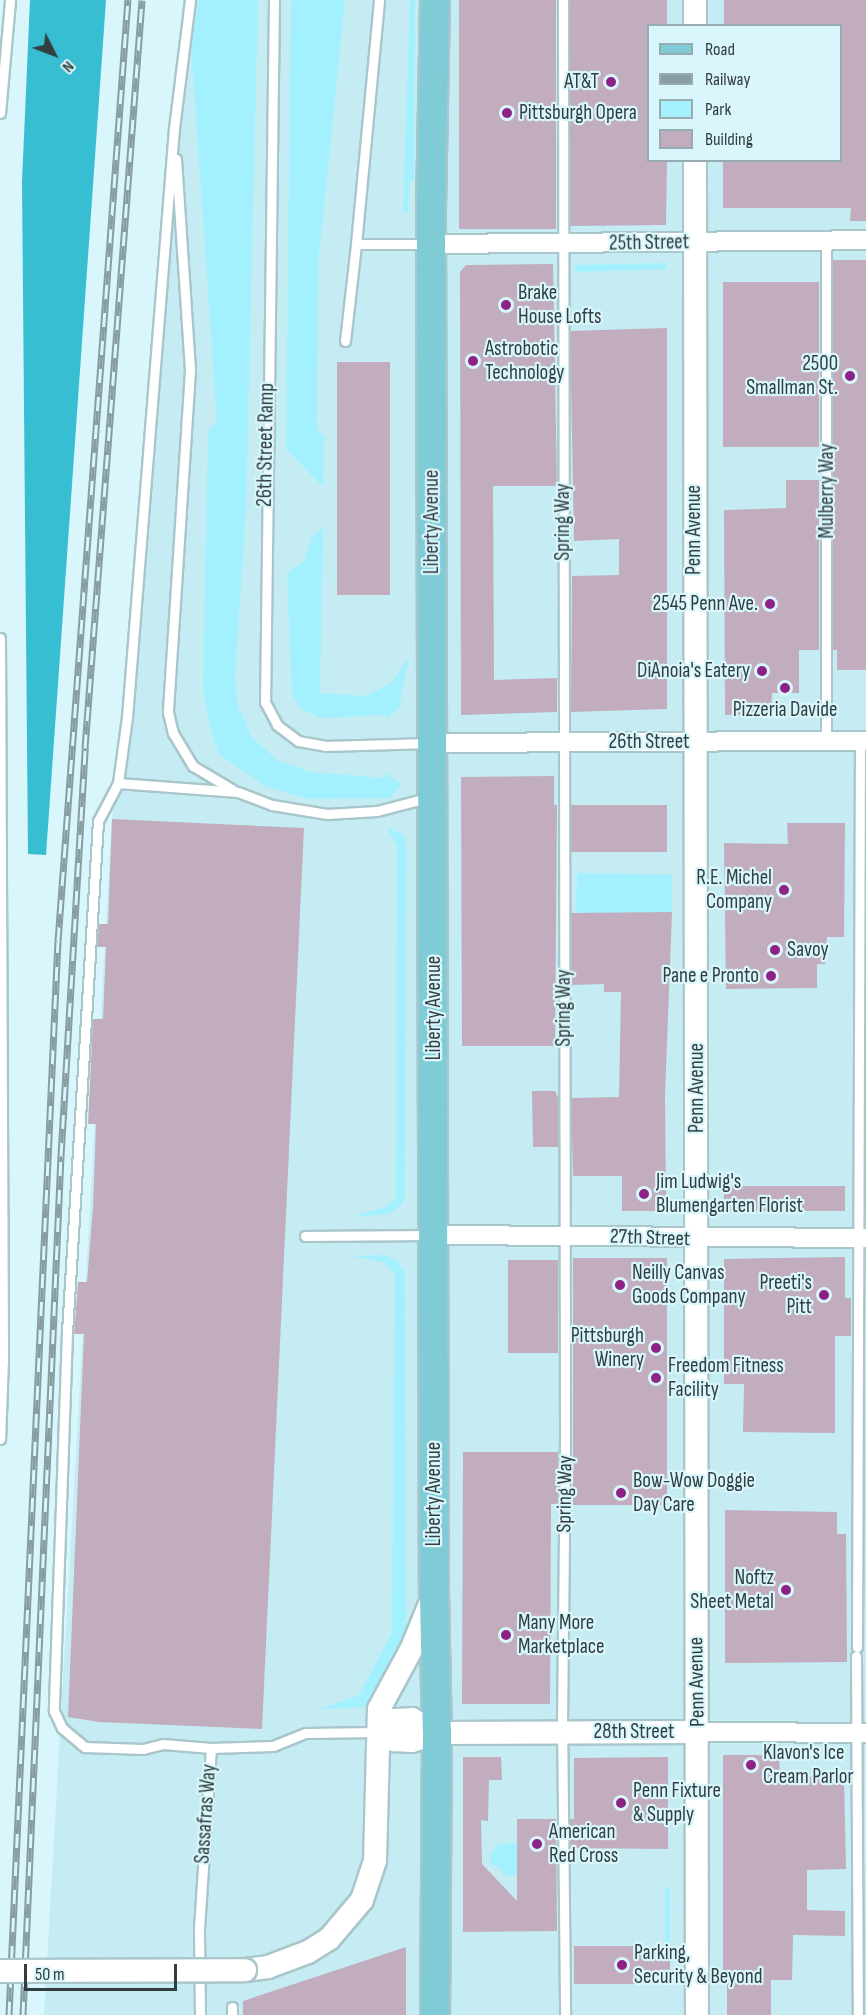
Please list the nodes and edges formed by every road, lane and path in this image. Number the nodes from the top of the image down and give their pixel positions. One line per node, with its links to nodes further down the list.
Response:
1 (10, 0): 9 (lane)
2 (190, 0): 10 (lane)
3 (274, 0): 24 (lane, 26th Street Ramp)
4 (379, 0): 15 (lane)
5 (435, 0): 16 (main road, Liberty Avenue)
6 (563, 0): 17 (lane, Spring Way)
7 (695, 0): 8 (street)
8 (695, 24)
9 (0, 113)
10 (174, 128): 25 (lane); 26 (lane)
11 (695, 162): 14 (street, Penn Avenue)
12 (866, 240): 13 (street, 25th Street)
13 (826, 241): 14 (street, 25th Street); 20 (lane, Mulberry Way)
14 (695, 243): 17 (street, 25th Street); 23 (street, Penn Avenue)
15 (356, 244): 16 (lane); 18 (lane)
16 (432, 244): 17 (street, 25th Street); 24 (main road, Liberty Avenue)
17 (564, 244): 22 (lane, Spring Way)
18 (345, 341)
19 (0, 638): 33 (lane)
20 (826, 741): 21 (street, 26th Street); 23 (street, 26th Street)
21 (863, 741): 31 (lane)
22 (563, 742): 23 (street, 26th Street); 24 (street, 26th Street); 30 (lane, Spring Way)
23 (695, 742): 32 (street, Penn Avenue)
24 (432, 743): 27 (main road, Liberty Avenue)
25 (118, 783): 26 (lane); 40 (lane)
26 (238, 792): 27 (lane)
27 (433, 797): 29 (main road, Liberty Avenue)
28 (305, 1236): 29 (lane)
29 (435, 1236): 30 (street, 27th Street); 34 (main road, Liberty Avenue)
30 (564, 1236): 32 (street, 27th Street); 36 (lane, Spring Way)
31 (861, 1238): 32 (street, 27th Street); 39 (lane)
32 (697, 1240): 37 (street, Penn Avenue)
33 (0, 1439)
34 (434, 1595): 35 (street); 38 (main road, Liberty Avenue)
35 (378, 1732): 38 (street, 28th Street); 40 (lane, Sassafras Way); 41 (street, bridge)
36 (562, 1732): 37 (street, 28th Street); 38 (street, 28th Street); 44 (lane, Spring Way)
37 (698, 1732): 39 (street, 28th Street); 45 (street, Penn Avenue)
38 (437, 1733): 43 (main road, Liberty Avenue)
39 (862, 1733): 46 (lane)
40 (211, 1748): 42 (lane, Sassafras Way)
41 (0, 1971)
42 (200, 2015)
43 (435, 2015)
44 (565, 2015)
45 (697, 2015)
46 (858, 2015)

